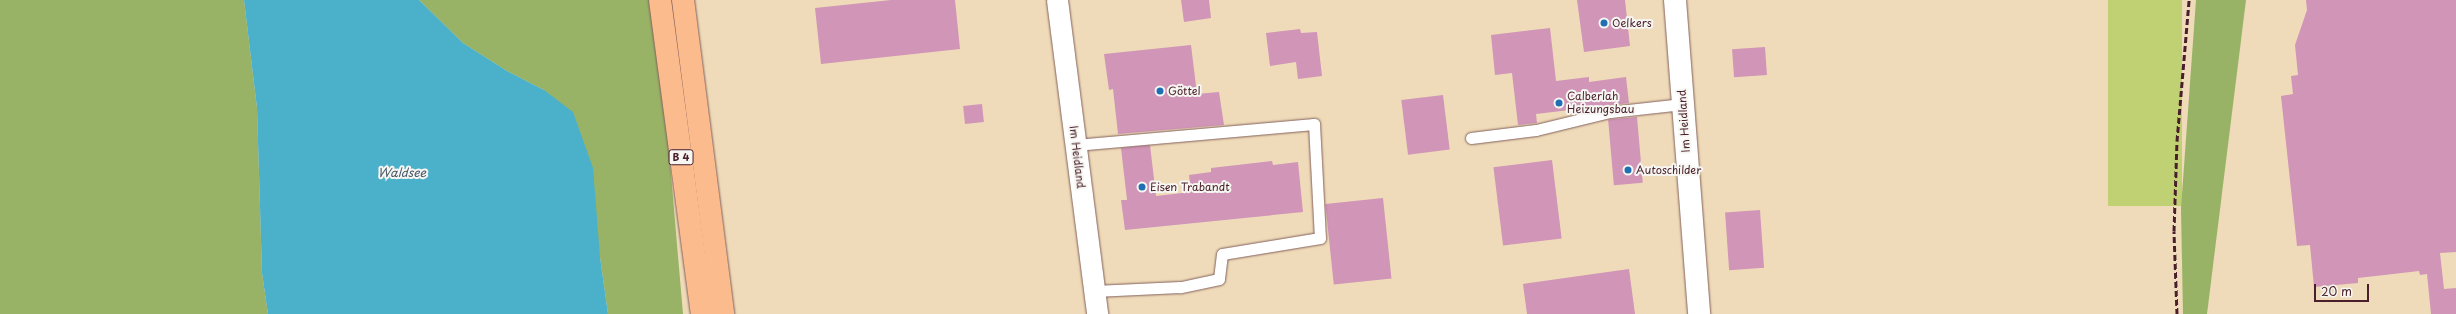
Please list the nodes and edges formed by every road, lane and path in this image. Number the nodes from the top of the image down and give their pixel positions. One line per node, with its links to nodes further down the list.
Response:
1 (660, 0): 9 (highway, B 4)
2 (682, 0): 10 (highway, B 4)
3 (1057, 0): 7 (street, Im Heidland)
4 (1675, 0): 5 (street, Im Heidland)
5 (1683, 104): 6 (lane); 12 (street, Im Heidland)
6 (1471, 138)
7 (1075, 145): 8 (street, Im Heidland); 8 (lane)
8 (1094, 291): 11 (street, Im Heidland)
9 (702, 314)
10 (723, 314)
11 (1097, 314)
12 (1699, 314)

